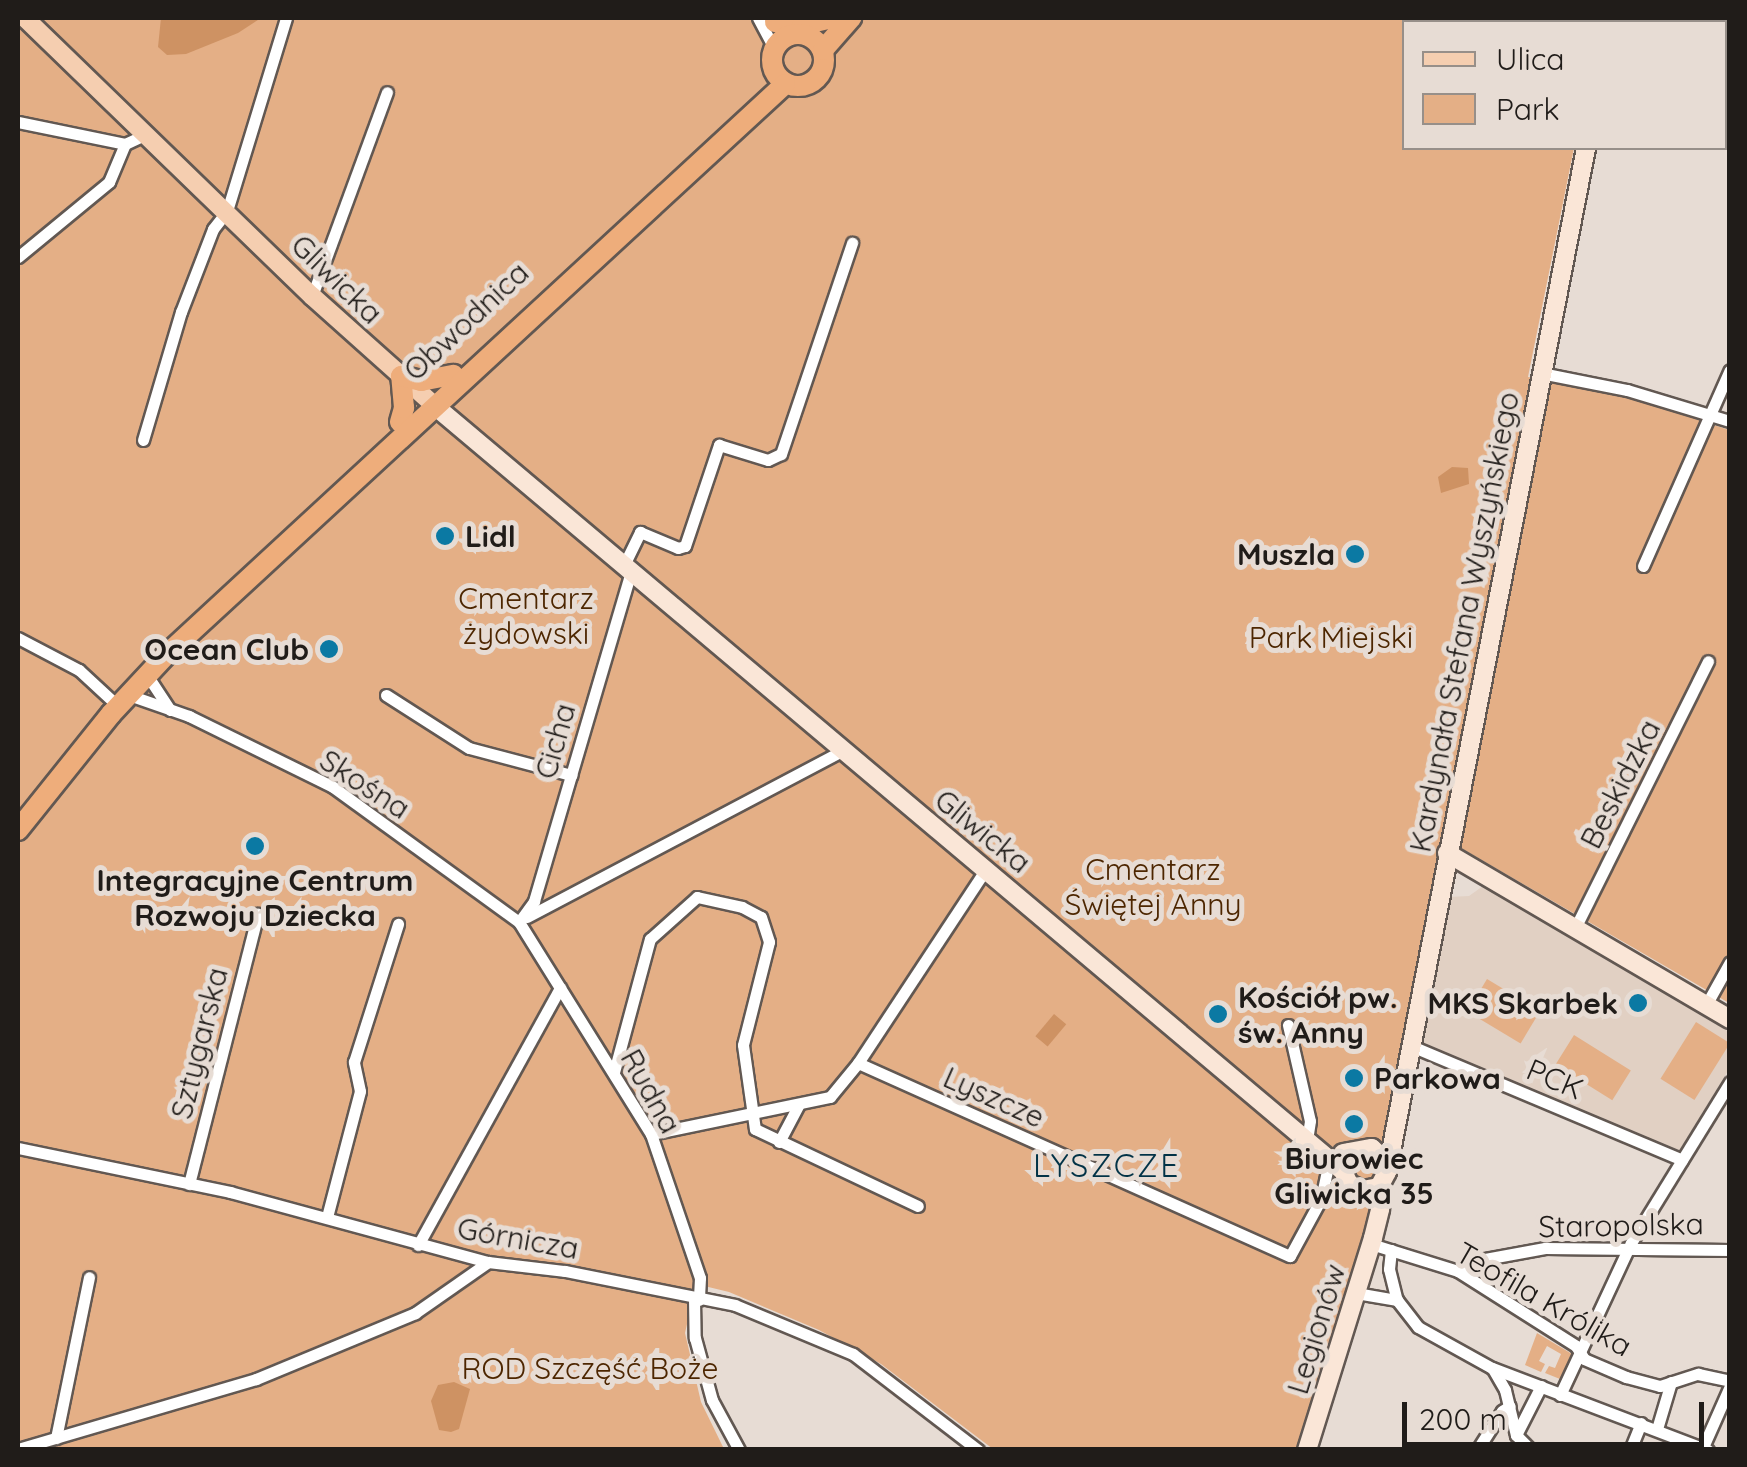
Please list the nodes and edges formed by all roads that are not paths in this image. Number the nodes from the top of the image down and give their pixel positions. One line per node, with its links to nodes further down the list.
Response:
1 (25, 18): 9 (main road, Gliwicka)
2 (286, 18): 12 (street)
3 (836, 18): 5 (highway); 5 (highway)
4 (851, 18): 5 (highway)
5 (786, 32): 6 (highway); 6 (highway)
6 (779, 78): 17 (highway, Obwodnica); 20 (highway, Obwodnica)
7 (387, 92): 15 (street)
8 (18, 122): 10 (street)
9 (146, 134): 10 (street); 12 (main road, Gliwicka)
10 (124, 144): 14 (street)
11 (1586, 150): 18 (street, Kardynała Stefana Wyszyńskiego)
12 (227, 211): 15 (main road, Gliwicka); 24 (street)
13 (852, 243): 26 (street)
14 (18, 257)
15 (312, 296): 19 (main road, Gliwicka)
16 (1730, 370): 21 (street)
17 (453, 374): 19 (highway); 20 (highway, Obwodnica)
18 (1541, 374): 21 (street); 37 (street, Kardynała Stefana Wyszyńskiego)
19 (400, 376): 20 (main road, Gliwicka); 22 (highway)
20 (431, 403): 22 (highway, Obwodnica); 26 (street, Gliwicka); 27 (highway, Obwodnica)
21 (1713, 414): 23 (street); 25 (street)
22 (400, 422): 27 (highway, Obwodnica)
23 (1730, 422)
24 (143, 440)
25 (1643, 566)
26 (627, 568): 34 (street, Gliwicka); 35 (street, Cicha)
27 (202, 619): 30 (highway, Obwodnica)
28 (18, 638): 32 (street, Skośna)
29 (1708, 661): 42 (street, Beskidzka)
30 (147, 676): 32 (highway, Obwodnica); 33 (street)
31 (386, 695): 35 (street)
32 (124, 701): 33 (street, Skośna); 36 (highway, Obwodnica)
33 (170, 710): 40 (street, Skośna)
34 (842, 751): 38 (street, Gliwicka); 40 (street)
35 (570, 775): 40 (street, Cicha)
36 (18, 830)
37 (1446, 853): 42 (street); 48 (street, Kardynała Stefana Wyszyńskiego)
38 (986, 869): 49 (street); 55 (street, Gliwicka)
39 (258, 914): 62 (street, Sztygarska)
40 (520, 922): 44 (street, Rudna)
41 (398, 924): 65 (street)
42 (1575, 928): 45 (street)
43 (1730, 962): 45 (street)
44 (560, 988): 50 (street, Rudna); 67 (street)
45 (1706, 1006): 46 (street)
46 (1730, 1020)
47 (1288, 1025): 55 (street)
48 (1408, 1045): 59 (street, Kardynała Stefana Wyszyńskiego); 60 (street, PCK)
49 (858, 1064): 52 (street); 61 (street, Lyszcze)
50 (614, 1072): 53 (street); 54 (street, Rudna)
51 (1730, 1082): 60 (street)
52 (798, 1106): 53 (street); 56 (street)
53 (752, 1115): 54 (street); 56 (street)
54 (651, 1134): 75 (street, Rudna)
55 (1307, 1139): 58 (street, Gliwicka); 61 (street, Gliwicka)
56 (779, 1142): 64 (street)
57 (18, 1148): 62 (street, Górnicza)
58 (1350, 1152): 59 (street); 61 (street)
59 (1379, 1155): 63 (street)
60 (1682, 1160): 68 (street)
61 (1336, 1167): 63 (street)
62 (188, 1184): 65 (street, Górnicza)
63 (1370, 1188): 66 (street, Legionów)
64 (918, 1206)
65 (326, 1217): 67 (street, Górnicza)
66 (1371, 1244): 69 (street); 74 (street, Legionów)
67 (418, 1245): 71 (street, Górnicza)
68 (1630, 1246): 70 (street, Staropolska); 72 (street, Staropolska); 77 (street)
69 (1391, 1250): 72 (street, Teofila Królika); 76 (street)
70 (1730, 1250)
71 (488, 1262): 75 (street, Górnicza); 87 (street)
72 (1458, 1271): 77 (street, Teofila Królika)
73 (88, 1276): 87 (street)
74 (1356, 1293): 76 (street); 92 (street, Legionów)
75 (696, 1300): 90 (street, Rudna); 91 (street, Górnicza)
76 (1397, 1300): 78 (street)
77 (1580, 1353): 79 (street, Teofila Królika); 82 (street)
78 (1492, 1368): 81 (street); 83 (street)
79 (1672, 1382): 80 (street, Teofila Królika); 85 (street)
80 (1730, 1384): 89 (street)
81 (1541, 1386): 82 (street); 86 (street)
82 (1560, 1395): 84 (street)
83 (1510, 1406): 86 (street); 93 (street)
84 (1641, 1422): 85 (street); 95 (street)
85 (1657, 1428): 89 (street)
86 (1516, 1435): 94 (street)
87 (51, 1442): 88 (street)
88 (18, 1448)
89 (1705, 1448)
90 (739, 1450)
91 (978, 1450)
92 (1306, 1450)
93 (1477, 1450)
94 (1532, 1450)
95 (1630, 1450)

